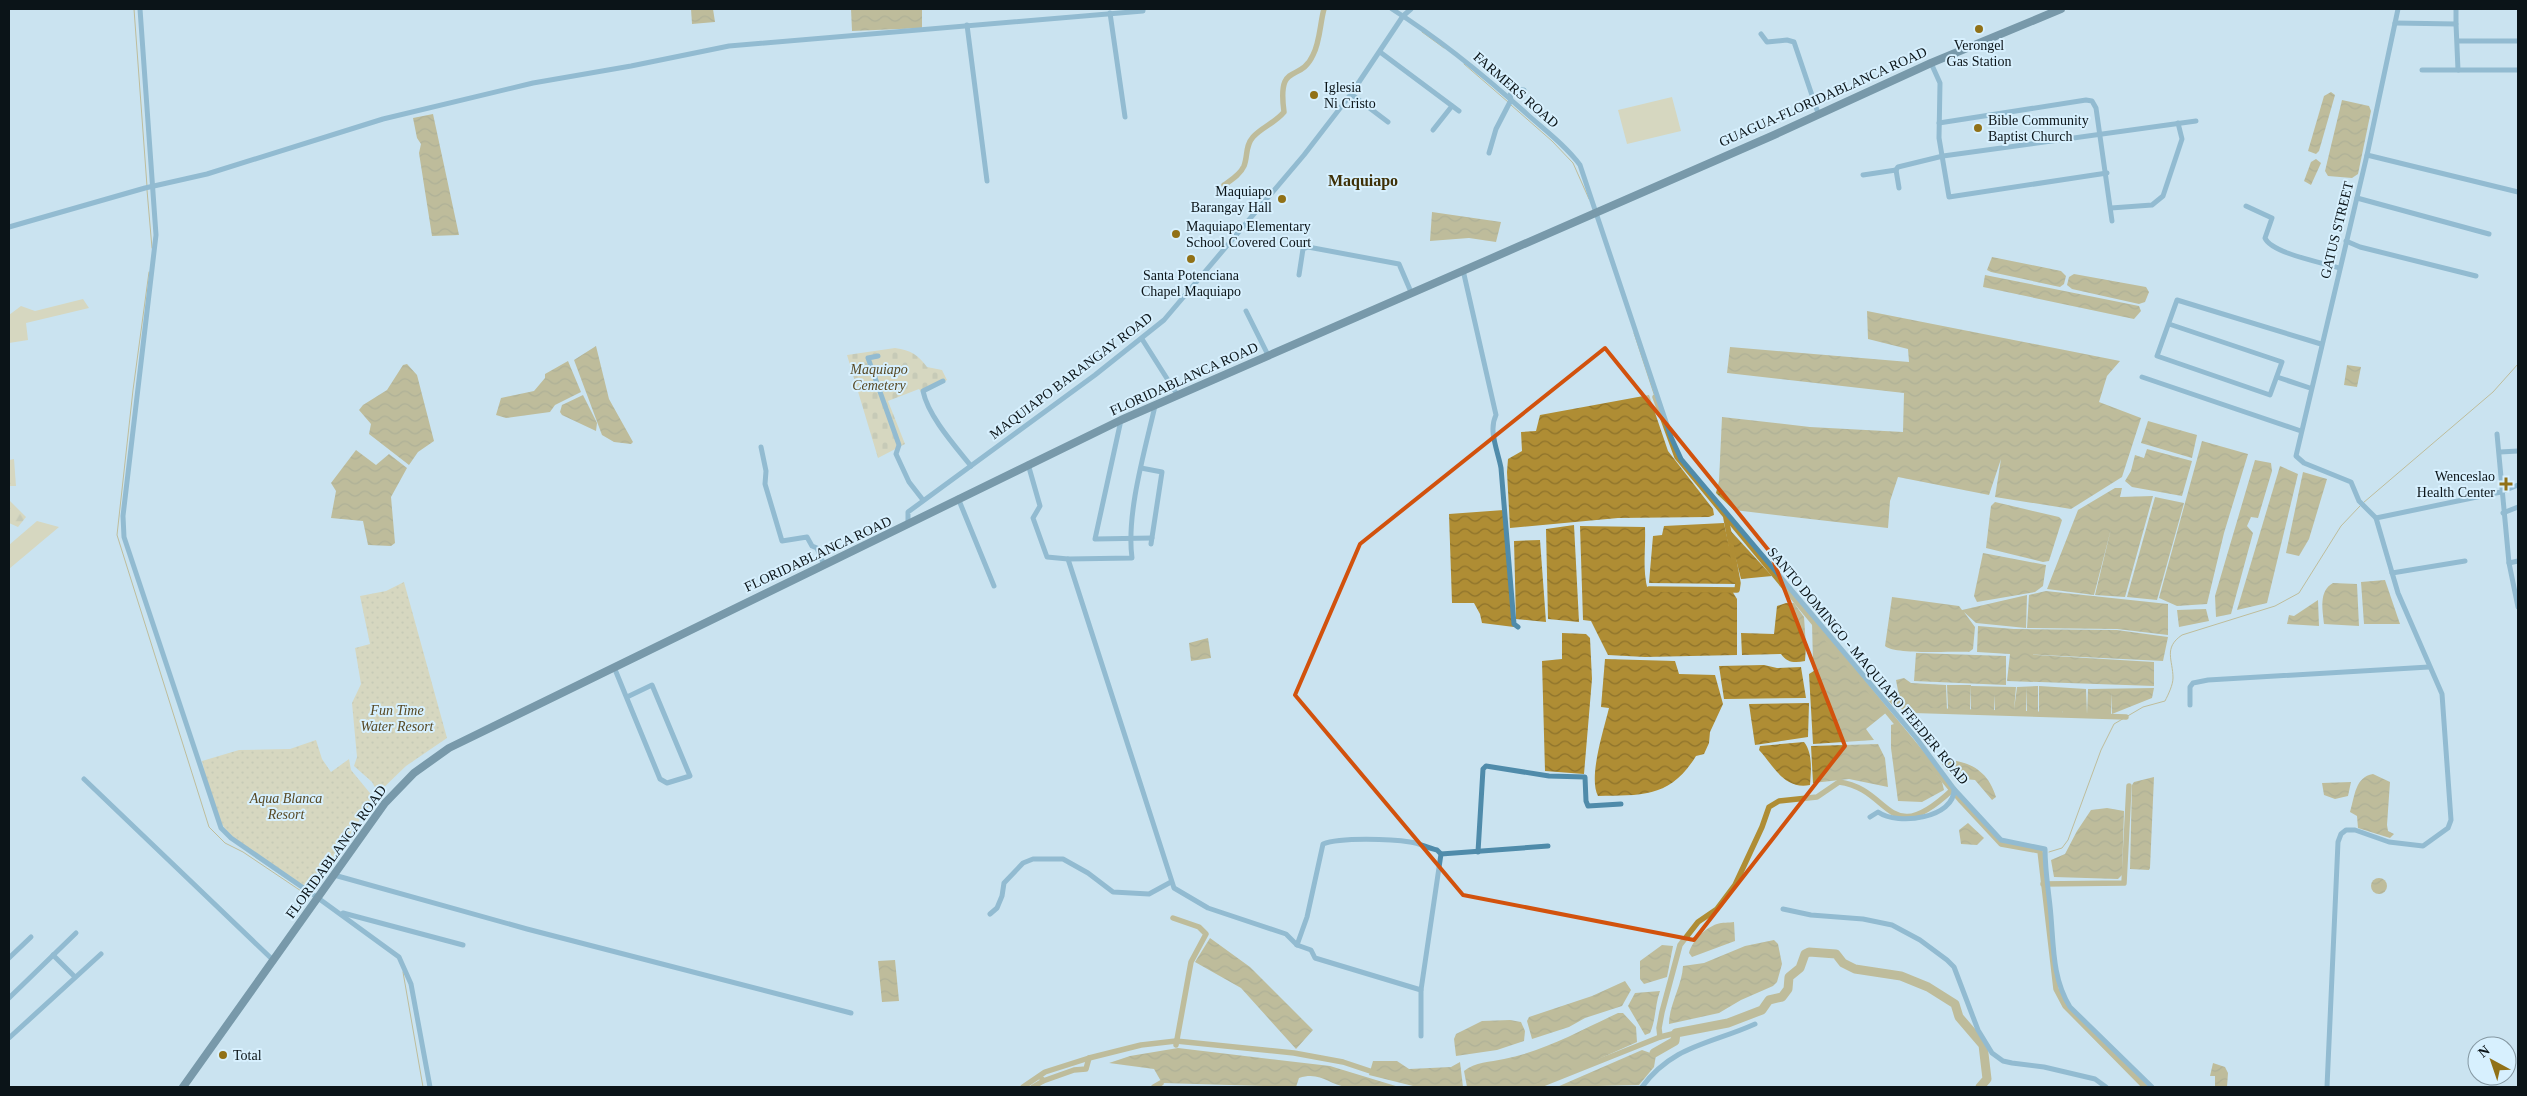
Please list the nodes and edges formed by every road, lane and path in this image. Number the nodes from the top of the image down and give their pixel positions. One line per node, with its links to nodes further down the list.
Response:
1 (140, 9): 41 (street)
2 (1143, 9): 8 (street)
3 (1392, 9): 9 (street, FARMERS ROAD)
4 (1411, 9): 9 (street, MAQUIAPO BARANGAY ROAD)
5 (2061, 9): 17 (main road, GUAGUA-FLORIDABLANCA ROAD)
6 (2398, 9): 10 (street, GATUS STREET)
7 (2456, 9): 11 (street)
8 (1110, 13): 12 (street); 27 (street)
9 (1402, 17): 16 (street, MAQUIAPO BARANGAY ROAD); 23 (street, FARMERS ROAD)
10 (2395, 23): 11 (street); 35 (street, GATUS STREET)
11 (2456, 24): 14 (street)
12 (967, 25): 40 (street); 41 (street)
13 (1761, 34): 26 (street)
14 (2458, 41): 15 (street); 19 (street)
15 (2518, 41)
16 (1380, 52): 22 (street, MAQUIAPO BARANGAY ROAD); 24 (street)
17 (1932, 63): 26 (main road, GUAGUA-FLORIDABLANCA ROAD); 30 (street)
18 (2422, 70): 19 (street)
19 (2458, 70): 20 (street)
20 (2518, 70)
21 (1524, 90): 23 (street)
22 (1351, 94): 29 (street); 59 (street, MAQUIAPO BARANGAY ROAD)
23 (1509, 102): 34 (street); 47 (street, FARMERS ROAD)
24 (1452, 106): 25 (street); 32 (street)
25 (1459, 111)
26 (1818, 113): 47 (main road, GUAGUA-FLORIDABLANCA ROAD)
27 (1125, 117)
28 (2196, 121): 31 (street)
29 (1388, 122)
30 (1939, 123): 33 (street); 36 (street)
31 (2178, 123): 33 (street); 46 (street)
32 (1433, 130)
33 (2100, 134): 36 (street); 38 (street)
34 (1489, 153)
35 (2367, 155): 43 (street); 44 (street, GATUS STREET)
36 (1943, 156): 37 (street); 38 (street)
37 (1896, 170): 39 (street); 42 (street)
38 (2106, 173): 46 (street)
39 (1863, 175)
40 (987, 181)
41 (149, 188): 49 (street); 110 (street)
42 (1899, 188)
43 (2518, 192)
44 (2357, 198): 50 (street); 51 (street, GATUS STREET)
45 (2246, 206): 52 (street)
46 (2110, 208): 48 (street)
47 (1597, 212): 53 (main road, FLORIDABLANCA ROAD); 102 (street, SANTO DOMINGO - MAQUIAPO FEEDER ROAD)
48 (2112, 220)
49 (9, 227)
50 (2490, 234)
51 (2346, 241): 52 (street, GATUS STREET); 55 (street)
52 (2339, 268): 60 (street, GATUS STREET)
53 (1463, 270): 56 (main road, FLORIDABLANCA ROAD); 96 (street)
54 (1299, 275): 56 (street)
55 (2476, 276)
56 (1412, 292): 62 (main road, FLORIDABLANCA ROAD)
57 (1246, 311): 62 (street)
58 (2170, 324): 60 (street); 64 (street); 64 (street)
59 (1142, 339): 67 (street); 76 (street, MAQUIAPO BARANGAY ROAD)
60 (2321, 344): 66 (street, GATUS STREET)
61 (878, 356): 81 (street)
62 (1268, 356): 67 (main road, FLORIDABLANCA ROAD)
63 (2142, 377): 70 (street)
64 (2277, 377): 66 (street)
65 (944, 381): 76 (street)
66 (2310, 388): 70 (street, GATUS STREET)
67 (1178, 396): 68 (main road, FLORIDABLANCA ROAD)
68 (1155, 406): 69 (main road, FLORIDABLANCA ROAD); 77 (street)
69 (1121, 420): 75 (main road, FLORIDABLANCA ROAD); 86 (street)
70 (2301, 431): 84 (street, GATUS STREET)
71 (2497, 434): 74 (street)
72 (761, 446): 91 (street)
73 (2518, 451): 74 (street)
74 (2500, 452): 79 (street)
75 (1028, 464): 80 (main road, FLORIDABLANCA ROAD); 87 (street)
76 (971, 466): 81 (street, MAQUIAPO BARANGAY ROAD)
77 (1141, 468): 86 (street); 86 (street)
78 (2518, 485): 79 (street)
79 (2501, 492): 83 (street); 84 (street)
80 (958, 498): 85 (main road, FLORIDABLANCA ROAD); 94 (street)
81 (924, 500): 85 (street, MAQUIAPO BARANGAY ROAD)
82 (2518, 508): 83 (street)
83 (2503, 513): 90 (street)
84 (2376, 518): 92 (street)
85 (908, 524): 91 (main road, FLORIDABLANCA ROAD)
86 (1130, 539): 87 (street)
87 (1068, 559): 109 (street)
88 (2465, 561): 92 (street)
89 (2518, 561): 90 (street)
90 (2509, 563): 93 (street)
91 (824, 565): 97 (main road, FLORIDABLANCA ROAD)
92 (2392, 573): 98 (street)
93 (2516, 582): 95 (street)
94 (994, 586)
95 (2518, 604)
96 (1518, 626)
97 (614, 666): 99 (street); 108 (main road, FLORIDABLANCA ROAD)
98 (2429, 667): 100 (street); 134 (street)
99 (627, 696): 99 (street)
100 (2190, 704)
101 (84, 779): 121 (street)
102 (1954, 792): 104 (street); 133 (street, SANTO DOMINGO - MAQUIAPO FEEDER ROAD)
103 (1622, 804): 106 (street)
104 (1870, 818)
105 (1548, 846): 106 (street)
106 (1478, 852): 107 (street)
107 (1441, 854): 117 (street); 123 (street)
108 (334, 875): 110 (main road, FLORIDABLANCA ROAD); 125 (street)
109 (1171, 882): 113 (street); 117 (street)
110 (318, 898): 112 (street); 121 (main road, FLORIDABLANCA ROAD)
111 (1783, 909): 132 (street)
112 (339, 912): 116 (street); 130 (street)
113 (990, 914)
114 (76, 932): 119 (street)
115 (31, 937): 120 (street)
116 (463, 945)
117 (1297, 945): 123 (street)
118 (101, 954): 122 (street)
119 (53, 955): 122 (street); 124 (street)
120 (9, 958)
121 (274, 961): 129 (main road, FLORIDABLANCA ROAD)
122 (75, 977): 128 (street)
123 (1421, 990): 127 (street)
124 (9, 998)
125 (851, 1012)
126 (1755, 1024): 131 (street)
127 (1421, 1036)
128 (9, 1038)
129 (186, 1086)
130 (430, 1087)
131 (1642, 1087)
132 (2106, 1087)
133 (2152, 1087)
134 (2327, 1087)

